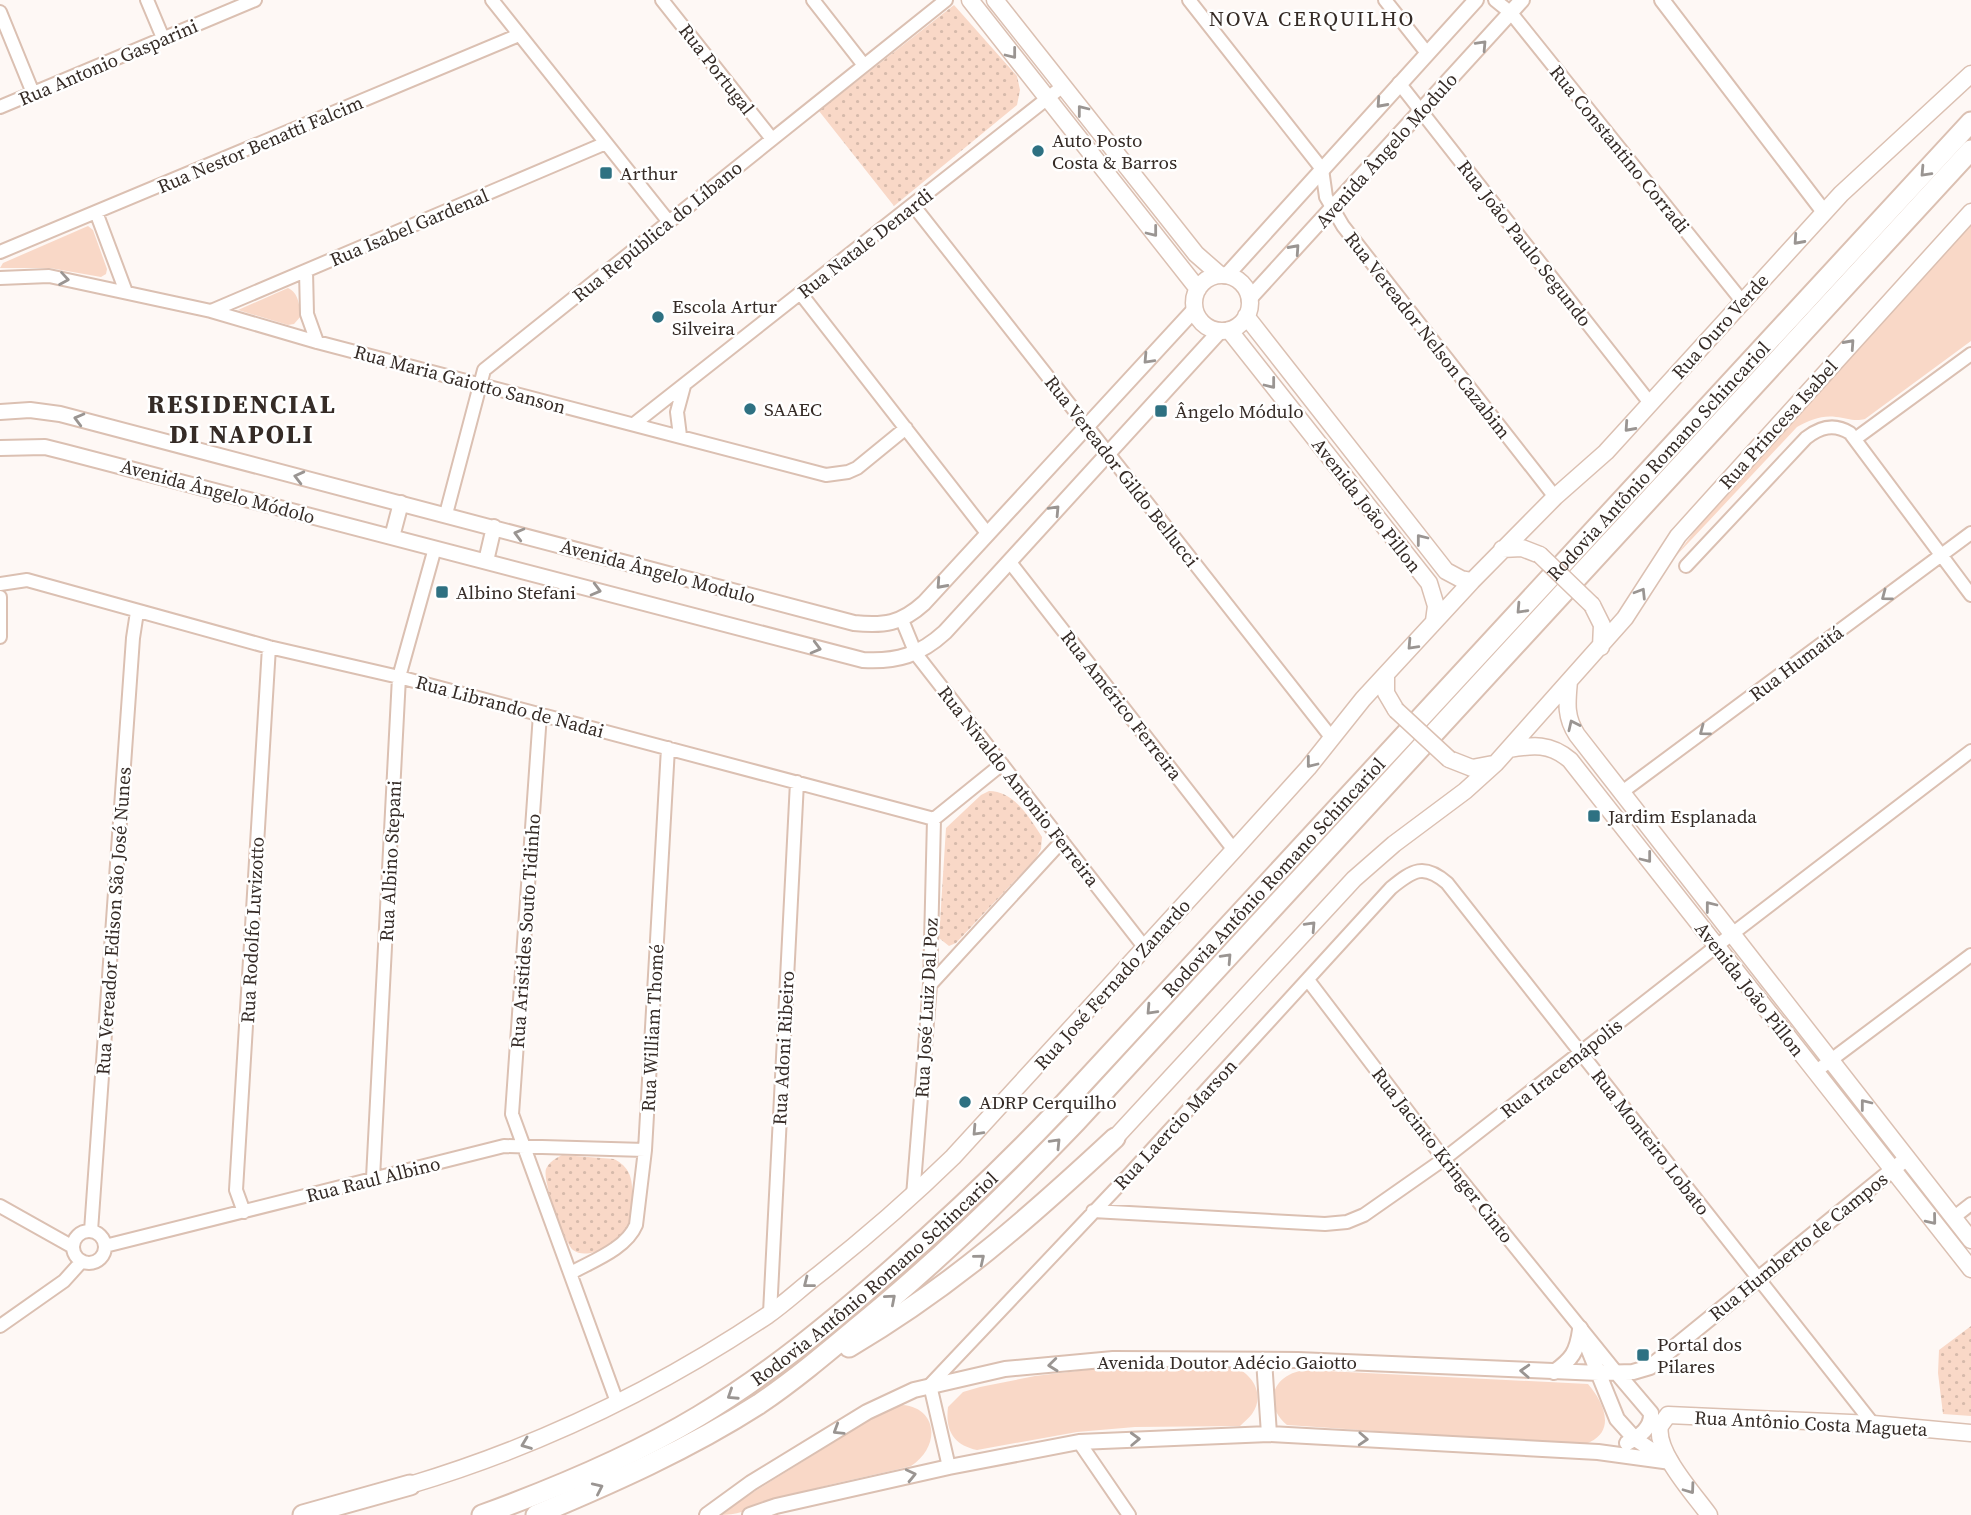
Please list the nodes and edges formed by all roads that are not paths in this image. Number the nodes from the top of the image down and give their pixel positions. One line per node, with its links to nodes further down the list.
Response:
1 (146, 0): 18 (street)
2 (255, 0): 18 (street, Rua Antonio Gasparini)
3 (492, 0): 17 (street)
4 (662, 0): 29 (street, Rua Portugal)
5 (813, 0): 20 (street)
6 (946, 0): 20 (street, Rua República do Líbano)
7 (970, 0): 25 (main road, one-way to 25)
8 (995, 0): 23 (main road)
9 (1189, 0): 32 (street, Rua Vereador Nelson Cazabim)
10 (1385, 0): 19 (street)
11 (1476, 0): 19 (street, Avenida Ângelo Modulo)
12 (1495, 0): 16 (street, Rua Constantino Corradi)
13 (1522, 0): 16 (street, Avenida Ângelo Modulo)
14 (1662, 0): 36 (street)
15 (0, 12): 24 (street)
16 (1511, 13): 27 (street, Avenida Ângelo Modulo, one-way to 16); 47 (street, Rua Constantino Corradi)
17 (519, 35): 30 (street); 35 (street, Rua Nestor Benatti Falcim)
18 (163, 38): 24 (street, Rua Antonio Gasparini)
19 (1427, 52): 22 (street, Avenida Ângelo Modulo)
20 (863, 64): 29 (street, Rua República do Líbano)
21 (1971, 74): 36 (main road, Rua Ouro Verde)
22 (1399, 83): 27 (street, Rua João Paulo Segundo); 32 (street, Avenida Ângelo Modulo, one-way to 32)
23 (1063, 86): 25 (street, Rua Natale Denardi); 41 (main road, one-way to 23)
24 (33, 93): 26 (street, Rua Antonio Gasparini)
25 (1047, 99): 33 (street, Rua Natale Denardi); 43 (main road, one-way to 43)
26 (0, 107)
27 (1421, 111): 34 (street, Avenida Ângelo Modulo); 56 (street, Rua João Paulo Segundo)
28 (1971, 122): 158 (highway, Rodovia Antônio Romano Schincariol, one-way to 158)
29 (772, 139): 38 (street, Rua República do Líbano)
30 (606, 144): 38 (street); 40 (street, Rua Isabel Gardenal)
31 (1971, 150): 142 (highway, Rodovia Antônio Romano Schincariol, one-way to 31)
32 (1322, 169): 34 (street, Rua Vereador Nelson Cazabim); 41 (street, Avenida Ângelo Modulo)
33 (914, 205): 45 (street, Rua Natale Denardi); 59 (street, Rua Vereador Gildo Bellucci)
34 (1332, 209): 46 (street, Avenida Ângelo Modulo, one-way to 34); 65 (street, Rua Vereador Nelson Cazabim)
35 (96, 212): 39 (street, Rua Nestor Benatti Falcim); 44 (street)
36 (1824, 212): 47 (main road, Rua Ouro Verde, one-way to 47)
37 (1971, 212): 87 (main road, Rua Princesa Isabel, one-way to 37)
38 (669, 222): 54 (street, Rua República do Líbano)
39 (0, 253)
40 (306, 271): 49 (street, Rua Isabel Gardenal); 52 (street)
41 (1223, 275): 43 (main road); 46 (main road)
42 (0, 278): 44 (street, Rua Maria Gaiotto Sanson, one-way to 44)
43 (1198, 289): 48 (main road)
44 (126, 292): 49 (street, Rua Maria Gaiotto Sanson)
45 (801, 294): 55 (street, Rua Natale Denardi); 60 (street)
46 (1249, 299): 50 (main road)
47 (1742, 302): 56 (main road, Rua Ouro Verde)
48 (1195, 309): 51 (main road); 59 (street, one-way to 59)
49 (211, 311): 52 (street, Rua Maria Gaiotto Sanson)
50 (1246, 316): 51 (main road); 78 (main road, Avenida João Pillon, one-way to 50)
51 (1224, 330): 64 (street, Avenida Ângelo Modulo); 84 (main road, Avenida João Pillon, one-way to 84)
52 (317, 342): 54 (street, Rua Maria Gaiotto Sanson)
53 (1971, 354): 62 (street)
54 (480, 384): 58 (street, Rua Maria Gaiotto Sanson); 67 (street, Rua República do Líbano)
55 (685, 384): 58 (street, Rua Natale Denardi); 61 (street)
56 (1650, 403): 65 (main road, Rua Ouro Verde, one-way to 65)
57 (0, 412): 66 (street, Avenida Ângelo Modulo, one-way to 57)
58 (634, 424): 61 (street, Rua Maria Gaiotto Sanson)
59 (1087, 425): 64 (street, Rua Vereador Gildo Bellucci); 69 (street)
60 (905, 428): 61 (street, Rua Maria Gaiotto Sanson); 69 (street)
61 (680, 436)
62 (1855, 439): 74 (street); 77 (street, Rua Princesa Isabel)
63 (0, 448): 71 (street, Avenida Ângelo Módolo)
64 (1108, 453): 76 (street, Avenida Ângelo Modulo, one-way to 64); 93 (street, Rua Vereador Gildo Bellucci)
65 (1555, 497): 73 (main road, Rua Ouro Verde)
66 (401, 503): 67 (street, Avenida Ângelo Modulo); 71 (street)
67 (446, 514): 68 (street, Avenida Ângelo Modulo)
68 (494, 527): 75 (street); 83 (street, Avenida Ângelo Modulo, one-way to 68)
69 (987, 533): 83 (street, one-way to 83)
70 (1971, 533): 74 (street, Rua Humaitá)
71 (392, 537): 72 (street, Avenida Ângelo Módolo)
72 (435, 548): 75 (street, Avenida Ângelo Modulo); 90 (street, Rua Albino Stepani)
73 (1502, 549): 78 (main road, Rua Ouro Verde); 87 (main road, bridge)
74 (1941, 555): 80 (street); 100 (street, Rua Humaitá, one-way to 100)
75 (486, 561): 88 (street, Avenida Ângelo Modulo, one-way to 88)
76 (1009, 561): 88 (street, Avenida Ângelo Modulo); 103 (street, Rua Américo Ferreira)
77 (1686, 565)
78 (1472, 580): 84 (main road, Rua José Fernado Zanardo)
79 (0, 584): 82 (street, Rua Librando de Nadai)
80 (1971, 595)
81 (0, 597): 85 (street)
82 (137, 612): 86 (street, Rua Librando de Nadai); 127 (street, Rua Vereador Edison São José Nunes)
83 (902, 620): 88 (street, Rua Nivaldo Antonio Ferreira)
84 (1434, 621): 89 (main road, Rua José Fernado Zanardo, one-way to 89)
85 (0, 637)
86 (269, 647): 90 (street, Rua Librando de Nadai); 125 (street, Rua Rodolfo Luvizotto)
87 (1601, 647): 91 (main road)
88 (916, 654): 98 (street, Rua Nivaldo Antonio Ferreira)
89 (1386, 674): 93 (main road, Rua José Fernado Zanardo); 97 (main road, bridge)
90 (399, 677): 92 (street, Rua Librando de Nadai); 120 (street, Rua Albino Stepani)
91 (1569, 681): 95 (main road); 100 (main road, Avenida João Pillon, one-way to 91)
92 (540, 714): 94 (street, Rua Librando de Nadai); 115 (street, Rua Aristides Souto Tidinho)
93 (1331, 737): 103 (main road, Rua José Fernado Zanardo, one-way to 103)
94 (667, 748): 99 (street, Rua Librando de Nadai); 116 (street, Rua William Thomé)
95 (1508, 749): 97 (main road); 106 (main road, Avenida João Pillon, one-way to 106)
96 (1971, 751): 105 (street, Rua Iracemápolis)
97 (1496, 763): 114 (main road, one-way to 97)
98 (1002, 764): 101 (street); 102 (street, Rua Nivaldo Antonio Ferreira)
99 (797, 782): 101 (street, Rua Librando de Nadai); 135 (street, Rua Adoni Ribeiro)
100 (1622, 792): 105 (main road, Avenida João Pillon, one-way to 100)
101 (934, 819): 110 (street, Rua José Luiz Dal Poz)
102 (1062, 841): 107 (street, Rua Nivaldo Antonio Ferreira); 110 (street)
103 (1234, 850): 107 (main road, Rua José Fernado Zanardo)
104 (1422, 869): 109 (street, Rua Laercio Marson); 111 (street, Rua Monteiro Lobato)
105 (1732, 934): 106 (street, Rua Iracemápolis); 112 (main road, Avenida João Pillon)
106 (1716, 947): 111 (street, Rua Iracemápolis); 113 (main road, Avenida João Pillon)
107 (1145, 948): 121 (main road, Rua José Fernado Zanardo, one-way to 121)
108 (1971, 955): 112 (street)
109 (1308, 980): 118 (street, Rua Jacinto Kringer Cinto); 124 (street, Rua Laercio Marson)
110 (930, 985): 121 (street, Rua José Luiz Dal Poz)
111 (1580, 1053): 118 (street, Rua Iracemápolis); 134 (street, Rua Monteiro Lobato)
112 (1830, 1060): 113 (street); 117 (main road, Avenida João Pillon, one-way to 112)
113 (1815, 1072): 119 (main road, Avenida João Pillon)
114 (1115, 1138): 142 (highway, one-way to 114)
115 (523, 1146): 116 (street, Rua Raul Albino); 120 (street, Rua Raul Albino); 133 (street, Rua Aristides Souto Tidinho)
116 (645, 1150): 133 (street, Rua William Thomé)
117 (1907, 1158): 119 (street, Rua Humberto de Campos); 126 (main road, Avenida João Pillon)
118 (1444, 1159): 124 (street, Rua Iracemápolis); 137 (street, Rua Jacinto Kringer Cinto)
119 (1892, 1170): 132 (main road, Avenida João Pillon, one-way to 132); 134 (street, Rua Humberto de Campos)
120 (373, 1178): 125 (street, Rua Raul Albino)
121 (913, 1196): 135 (main road, Rua José Fernado Zanardo, one-way to 135)
122 (1971, 1204): 126 (street)
123 (0, 1206): 130 (street)
124 (1093, 1211): 143 (street, Rua Laercio Marson)
125 (244, 1212): 129 (street, Rua Raul Albino)
126 (1953, 1217): 128 (main road, Avenida João Pillon)
127 (91, 1231): 129 (street); 130 (street)
128 (1971, 1240)
129 (105, 1246): 131 (street)
130 (73, 1248): 131 (street)
131 (82, 1261): 136 (street)
132 (1971, 1269)
133 (571, 1273): 145 (street, Rua Aristides Souto Tidinho)
134 (1759, 1278): 141 (street, Rua Humberto de Campos); 148 (street, Rua Monteiro Lobato)
135 (770, 1314): 145 (main road, Rua José Fernado Zanardo)
136 (0, 1326)
137 (1580, 1328): 139 (street); 140 (street); 141 (street, Rua Jacinto Kringer Cinto)
138 (1264, 1360): 139 (street, Avenida Doutor Adécio Gaiotto, one-way to 138); 143 (street, Avenida Doutor Adécio Gaiotto, one-way to 143); 150 (street)
139 (1554, 1372): 140 (street, Avenida Doutor Adécio Gaiotto)
140 (1599, 1373): 141 (street, Avenida Doutor Adécio Gaiotto); 144 (street)
141 (1617, 1373): 144 (street); 146 (street)
142 (799, 1375): 159 (highway, Rodovia Antônio Romano Schincariol, one-way to 142)
143 (930, 1385): 155 (street); 160 (street, Avenida Doutor Adécio Gaiotto, one-way to 160)
144 (1606, 1394): 151 (street)
145 (617, 1402): 156 (main road, Rua José Fernado Zanardo, one-way to 156)
146 (1651, 1413): 147 (street, Rua Antônio Costa Magueta); 151 (street)
147 (1668, 1415): 148 (main road, Rua Antônio Costa Magueta); 154 (main road)
148 (1873, 1424): 149 (main road, Rua Antônio Costa Magueta)
149 (1971, 1433)
150 (1269, 1434): 152 (street, one-way to 150); 153 (street, one-way to 153)
151 (1635, 1438): 153 (street); 154 (street)
152 (1079, 1442): 155 (street); 162 (street)
153 (1598, 1452): 154 (street)
154 (1671, 1462): 163 (main road, one-way to 163)
155 (949, 1467): 161 (street, one-way to 155)
156 (410, 1485): 157 (highway)
157 (303, 1515)
158 (482, 1515)
159 (536, 1515)
160 (706, 1515)
161 (750, 1515)
162 (1129, 1515)
163 (1709, 1515)

